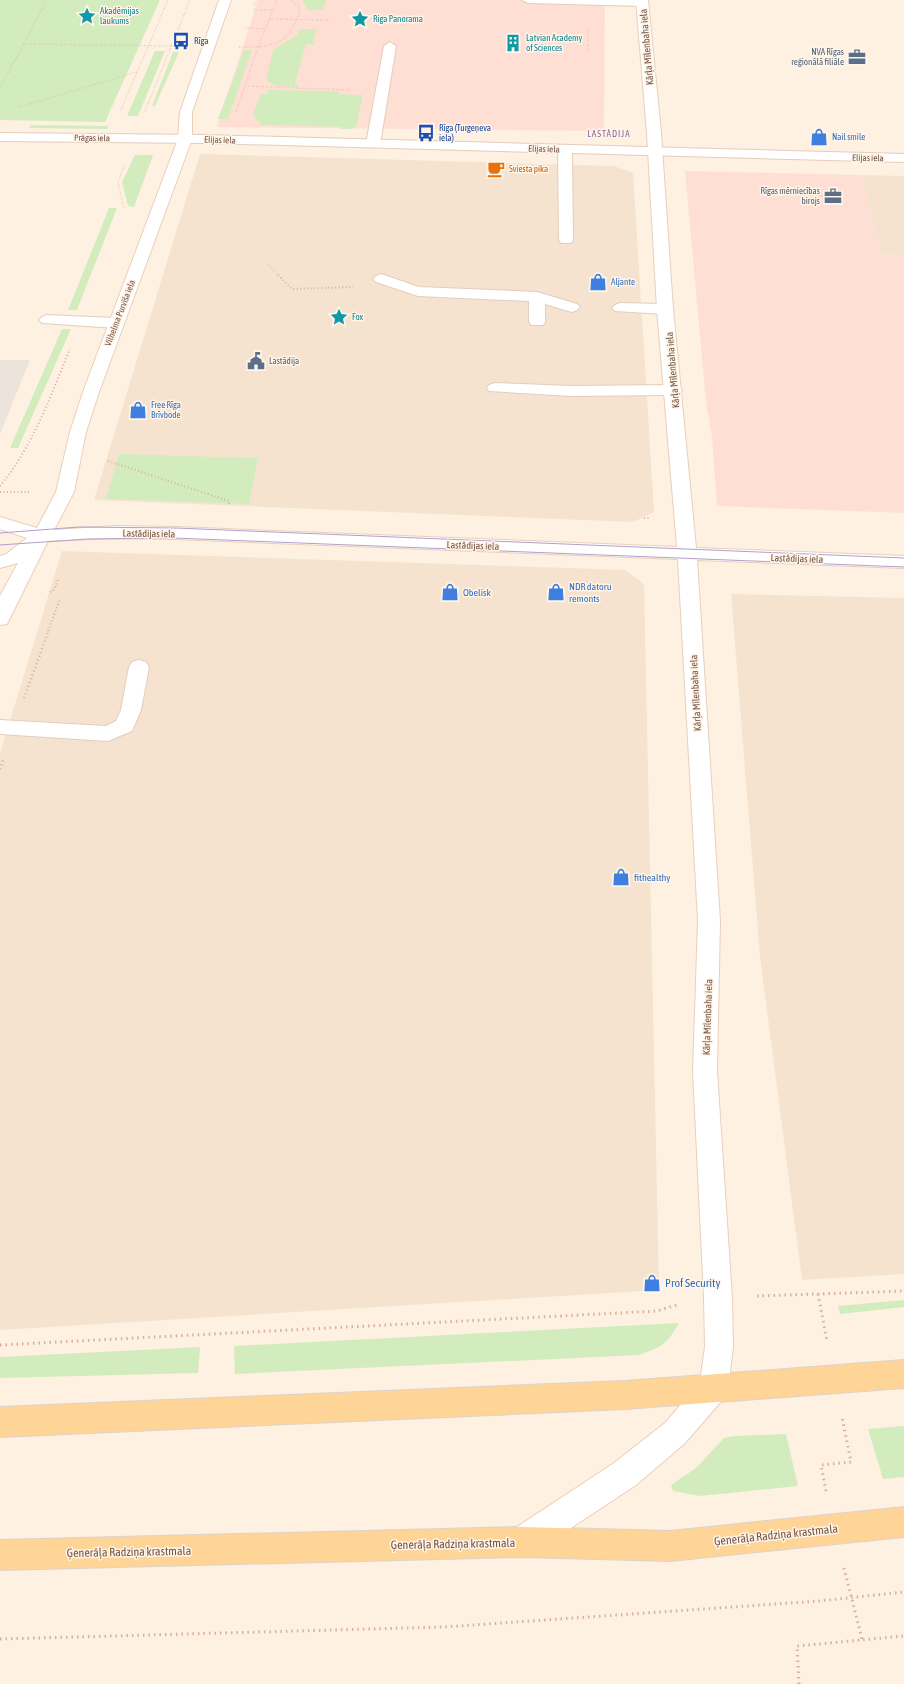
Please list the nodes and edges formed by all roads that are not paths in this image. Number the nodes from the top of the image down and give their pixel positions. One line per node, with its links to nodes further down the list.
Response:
1 (224, 0): 6 (street, Vilhelma Purvīša iela)
2 (528, 0): 3 (street)
3 (642, 1): 9 (street, Kārļa Mīlenbaha iela)
4 (390, 46): 7 (street)
5 (0, 137): 6 (street, Prāgas iela)
6 (185, 139): 7 (street, Elijas iela); 19 (street, Vilhelma Purvīša iela)
7 (373, 144): 8 (street, Elijas iela)
8 (565, 149): 9 (street, Elijas iela); 11 (street)
9 (655, 152): 10 (street, Elijas iela); 16 (street, Kārļa Mīlenbaha iela)
10 (904, 158)
11 (566, 240)
12 (381, 279): 13 (street)
13 (537, 297): 14 (street); 18 (street)
14 (572, 307)
15 (620, 308): 16 (street)
16 (665, 309): 21 (street, Kārļa Mīlenbaha iela)
17 (47, 320): 19 (street)
18 (537, 322)
19 (116, 323): 23 (street, Vilhelma Purvīša iela)
20 (495, 388): 21 (street)
21 (674, 390): 24 (street, Kārļa Mīlenbaha iela)
22 (0, 523): 23 (street, Lastādijas iela)
23 (42, 536): 24 (street, Lastādijas iela); 25 (street); 27 (street, Vilhelma Purvīša iela)
24 (687, 554): 26 (street, Lastādijas iela); 31 (street, Kārļa Mīlenbaha iela)
25 (0, 562)
26 (904, 562)
27 (0, 619)
28 (139, 667): 29 (street)
29 (7, 727)
30 (904, 1374): 31 (main road)
31 (714, 1388): 32 (main road); 34 (street)
32 (0, 1422)
33 (904, 1522): 34 (main road, Ģenerāļa Radziņa krastmala)
34 (522, 1542): 35 (main road, Ģenerāļa Radziņa krastmala)
35 (0, 1555)

